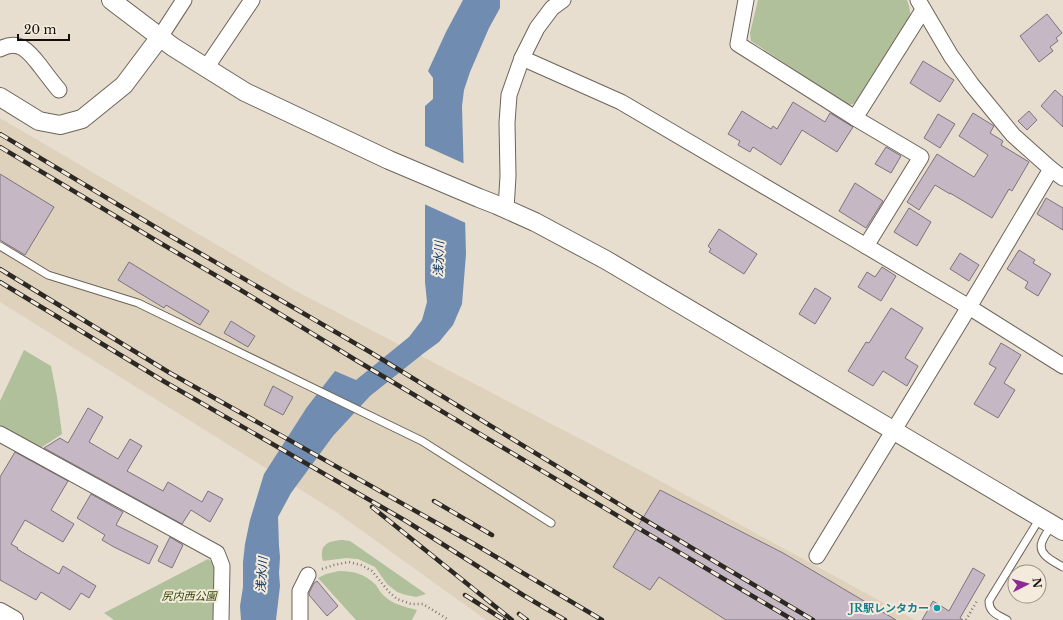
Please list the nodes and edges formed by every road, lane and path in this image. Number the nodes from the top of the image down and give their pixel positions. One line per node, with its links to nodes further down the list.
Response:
1 (111, 0): 7 (street)
2 (184, 0): 7 (street)
3 (252, 0): 10 (street)
4 (746, 0): 13 (street)
5 (554, 3): 9 (street)
6 (921, 5): 13 (street); 14 (street)
7 (160, 37): 10 (street); 12 (street)
8 (0, 49): 11 (street)
9 (522, 58): 15 (street); 17 (street)
10 (206, 68): 15 (street)
11 (59, 90)
12 (0, 97)
13 (854, 118): 17 (street)
14 (1057, 174): 18 (street)
15 (506, 209): 20 (street)
16 (0, 246): 22 (lane)
17 (866, 246): 18 (street)
18 (970, 308): 19 (street); 20 (street)
19 (1063, 366)
20 (894, 431): 23 (street); 24 (street)
21 (0, 434): 29 (street)
22 (551, 523)
23 (1052, 524): 25 (lane); 32 (lane)
24 (817, 556)
25 (1063, 568)
26 (308, 575): 30 (street); 31 (path)
27 (0, 612): 28 (street)
28 (14, 620)
29 (222, 620)
30 (300, 620)
31 (449, 620)
32 (1007, 620)

